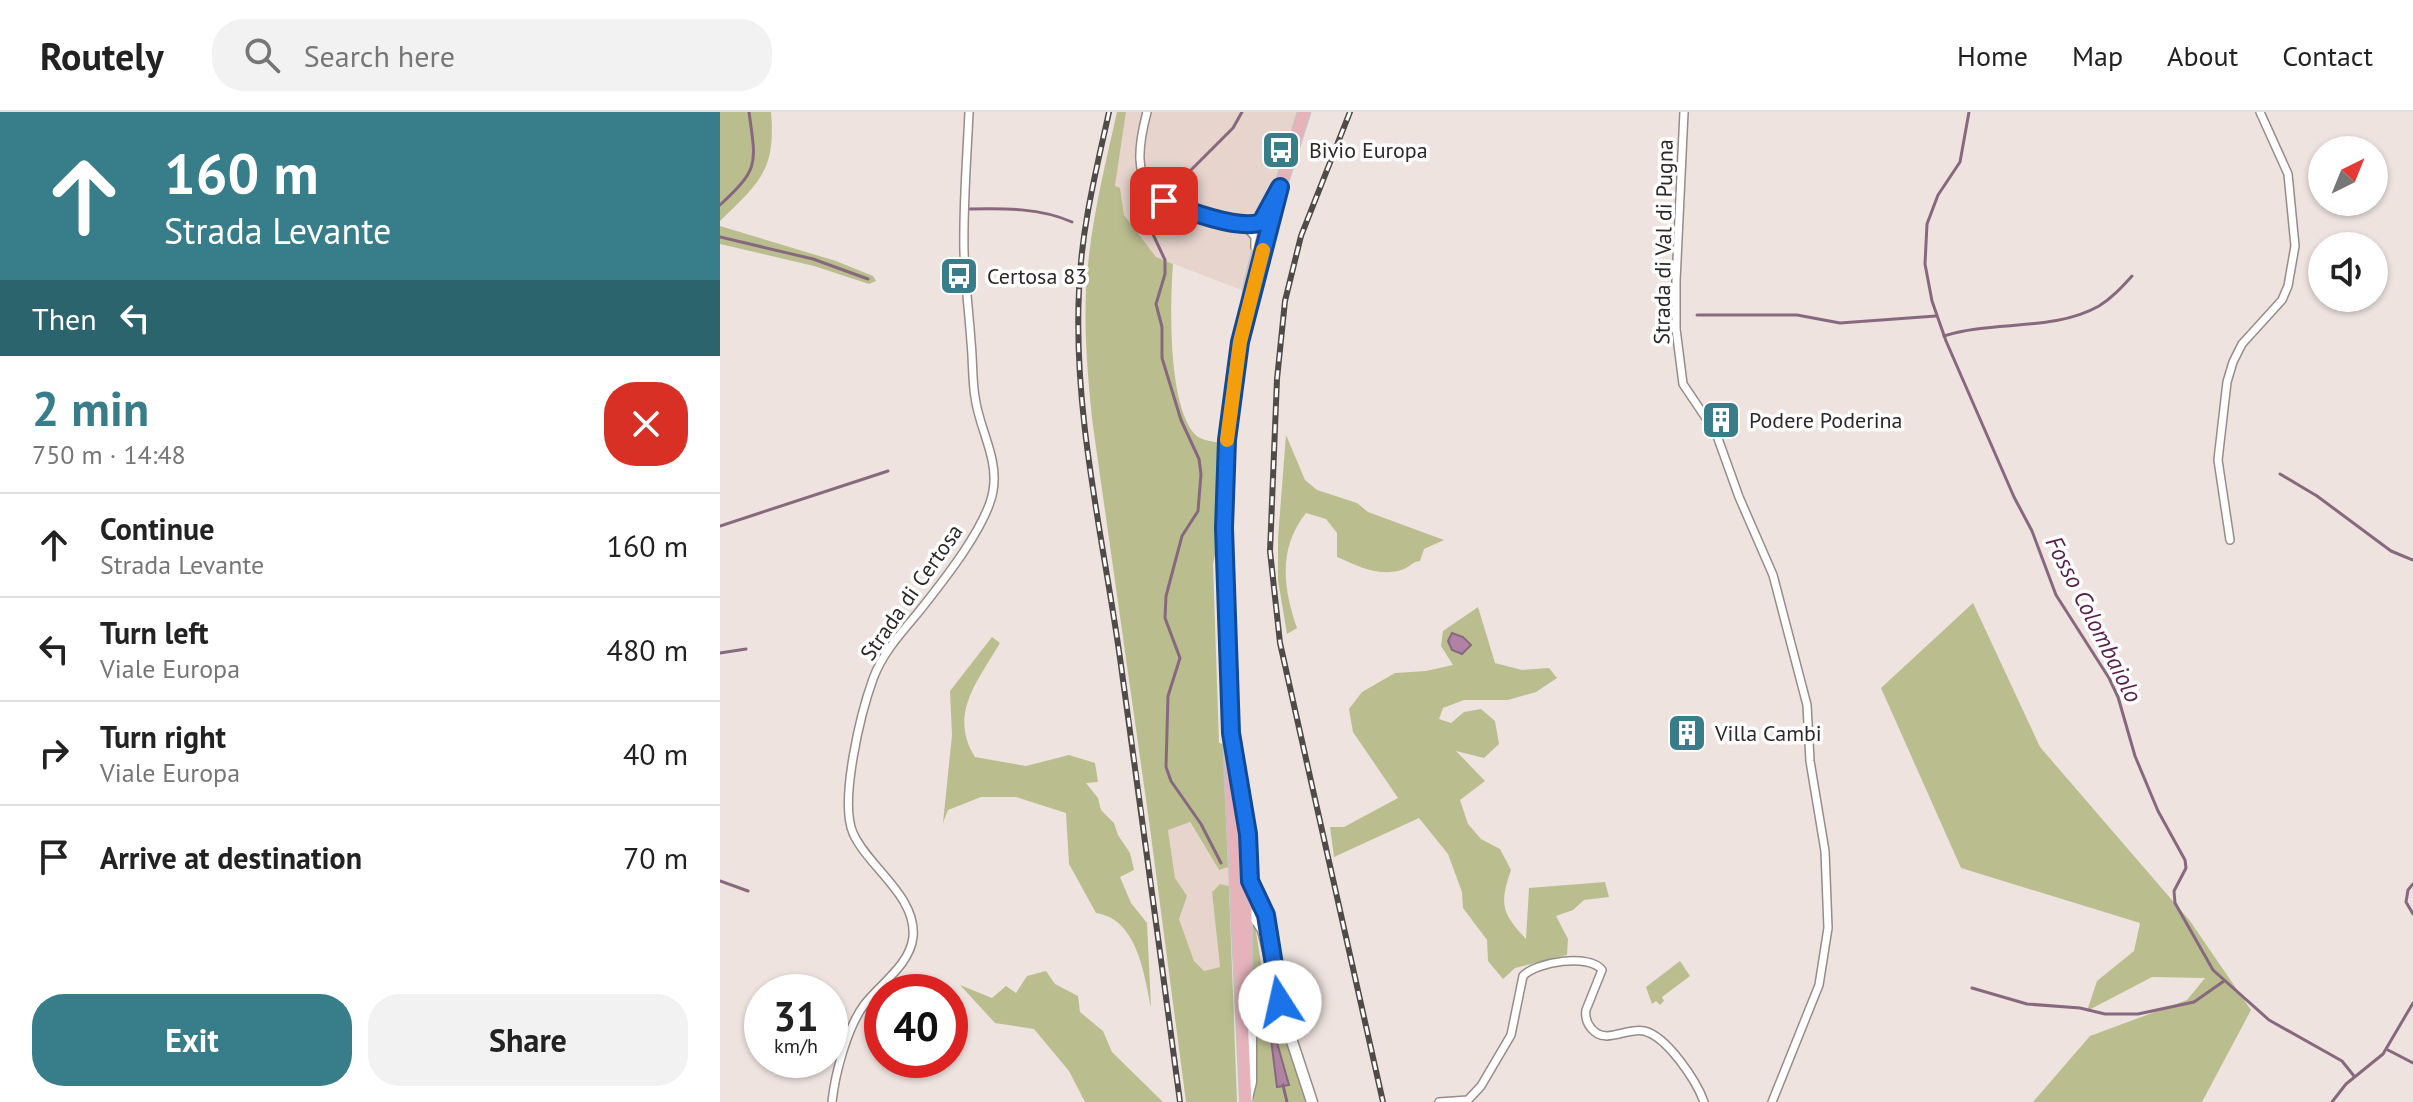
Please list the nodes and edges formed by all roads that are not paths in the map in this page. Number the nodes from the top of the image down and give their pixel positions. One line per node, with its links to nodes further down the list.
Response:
1 (969, 112): 17 (street, Strada di Certosa)
2 (1147, 112): 7 (street)
3 (1304, 112): 6 (main road)
4 (1684, 112): 22 (street, Strada di Val di Pugna)
5 (2260, 112): 10 (street)
6 (1277, 192): 7 (street); 8 (main road); 9 (main road)
7 (1238, 224): 8 (street)
8 (1253, 269): 9 (main road)
9 (1249, 299): 11 (main road)
10 (2230, 540)
11 (1231, 733): 12 (main road); 14 (main road)
12 (1241, 804): 13 (street); 14 (main road)
13 (1262, 904): 14 (street); 15 (street)
14 (1243, 907): 15 (street); 18 (main road)
15 (1277, 985): 16 (street)
16 (1282, 1008): 18 (street); 19 (street)
17 (832, 1102)
18 (1246, 1102)
19 (1312, 1102)
20 (1439, 1102): 21 (street)
21 (1704, 1102)
22 (1772, 1102)

